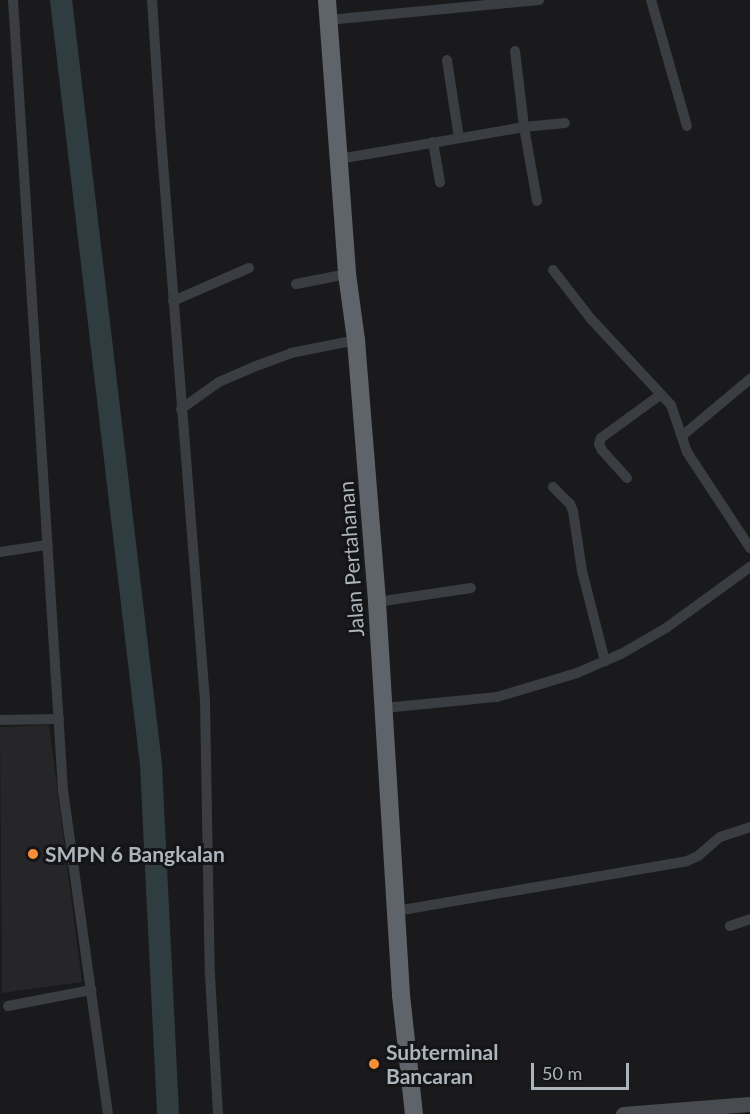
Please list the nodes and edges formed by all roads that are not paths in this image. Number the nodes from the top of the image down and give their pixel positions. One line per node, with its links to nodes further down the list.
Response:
1 (13, 0): 29 (street)
2 (152, 0): 21 (street)
3 (327, 0): 6 (highway, Jalan Pertahanan)
4 (538, 0): 6 (street)
5 (651, 0): 10 (street)
6 (328, 20): 14 (highway, Jalan Pertahanan)
7 (515, 51): 11 (street)
8 (447, 60): 12 (street)
9 (565, 123): 11 (street)
10 (687, 126)
11 (524, 127): 12 (street); 16 (street)
12 (459, 138): 13 (street)
13 (433, 142): 14 (street); 15 (street)
14 (339, 159): 19 (highway, Jalan Pertahanan)
15 (440, 182)
16 (537, 201)
17 (249, 268): 21 (street)
18 (553, 270): 24 (street)
19 (347, 274): 20 (street); 22 (highway, Jalan Pertahanan)
20 (296, 284)
21 (173, 301): 25 (street)
22 (356, 340): 25 (street); 34 (highway, Jalan Pertahanan)
23 (750, 379): 26 (street)
24 (660, 395): 26 (street); 27 (street)
25 (182, 409): 48 (street)
26 (682, 436): 30 (street)
27 (627, 478)
28 (553, 487): 35 (street)
29 (47, 545): 31 (street); 37 (street)
30 (750, 548)
31 (0, 552)
32 (750, 567): 35 (street)
33 (471, 588): 34 (street)
34 (377, 602): 36 (highway, Jalan Pertahanan)
35 (605, 662): 36 (street)
36 (384, 708): 40 (highway, Jalan Pertahanan)
37 (59, 718): 38 (street); 43 (street)
38 (0, 720)
39 (750, 827): 40 (street)
40 (396, 911): 49 (highway, Jalan Pertahanan)
41 (750, 919): 42 (street)
42 (730, 926)
43 (91, 990): 44 (street); 47 (street)
44 (8, 1006)
45 (750, 1104): 46 (main road)
46 (713, 1110): 50 (main road)
47 (108, 1114)
48 (218, 1114)
49 (414, 1114)
50 (623, 1114)

